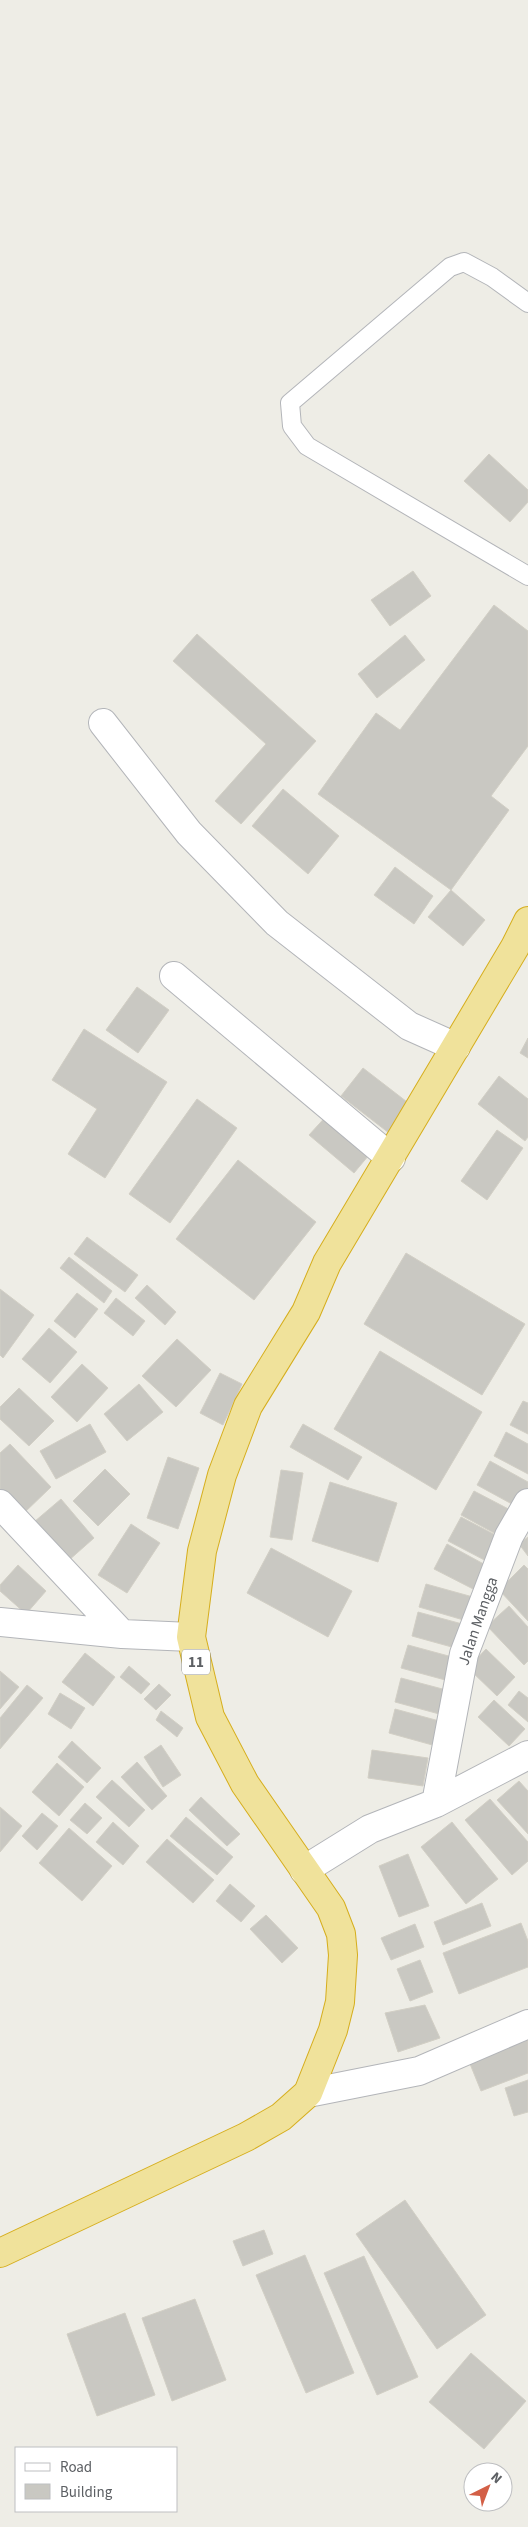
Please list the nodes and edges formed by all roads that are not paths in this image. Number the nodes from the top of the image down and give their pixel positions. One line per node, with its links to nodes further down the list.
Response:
1 (528, 303): 2 (lane)
2 (528, 576)
3 (103, 723): 6 (street)
4 (528, 921): 6 (highway, 11)
5 (174, 976): 7 (street)
6 (456, 1048): 7 (highway, 11)
7 (391, 1158): 12 (highway, 11)
8 (0, 1504): 11 (street)
9 (528, 1504): 14 (street, Jalan Mangga)
10 (0, 1622): 11 (street)
11 (122, 1634): 12 (street)
12 (191, 1637): 15 (highway, 11)
13 (528, 1755): 14 (street)
14 (436, 1803): 15 (street)
15 (304, 1870): 17 (highway, 11)
16 (528, 2024): 17 (street)
17 (308, 2093): 18 (highway, 11)
18 (0, 2253)

